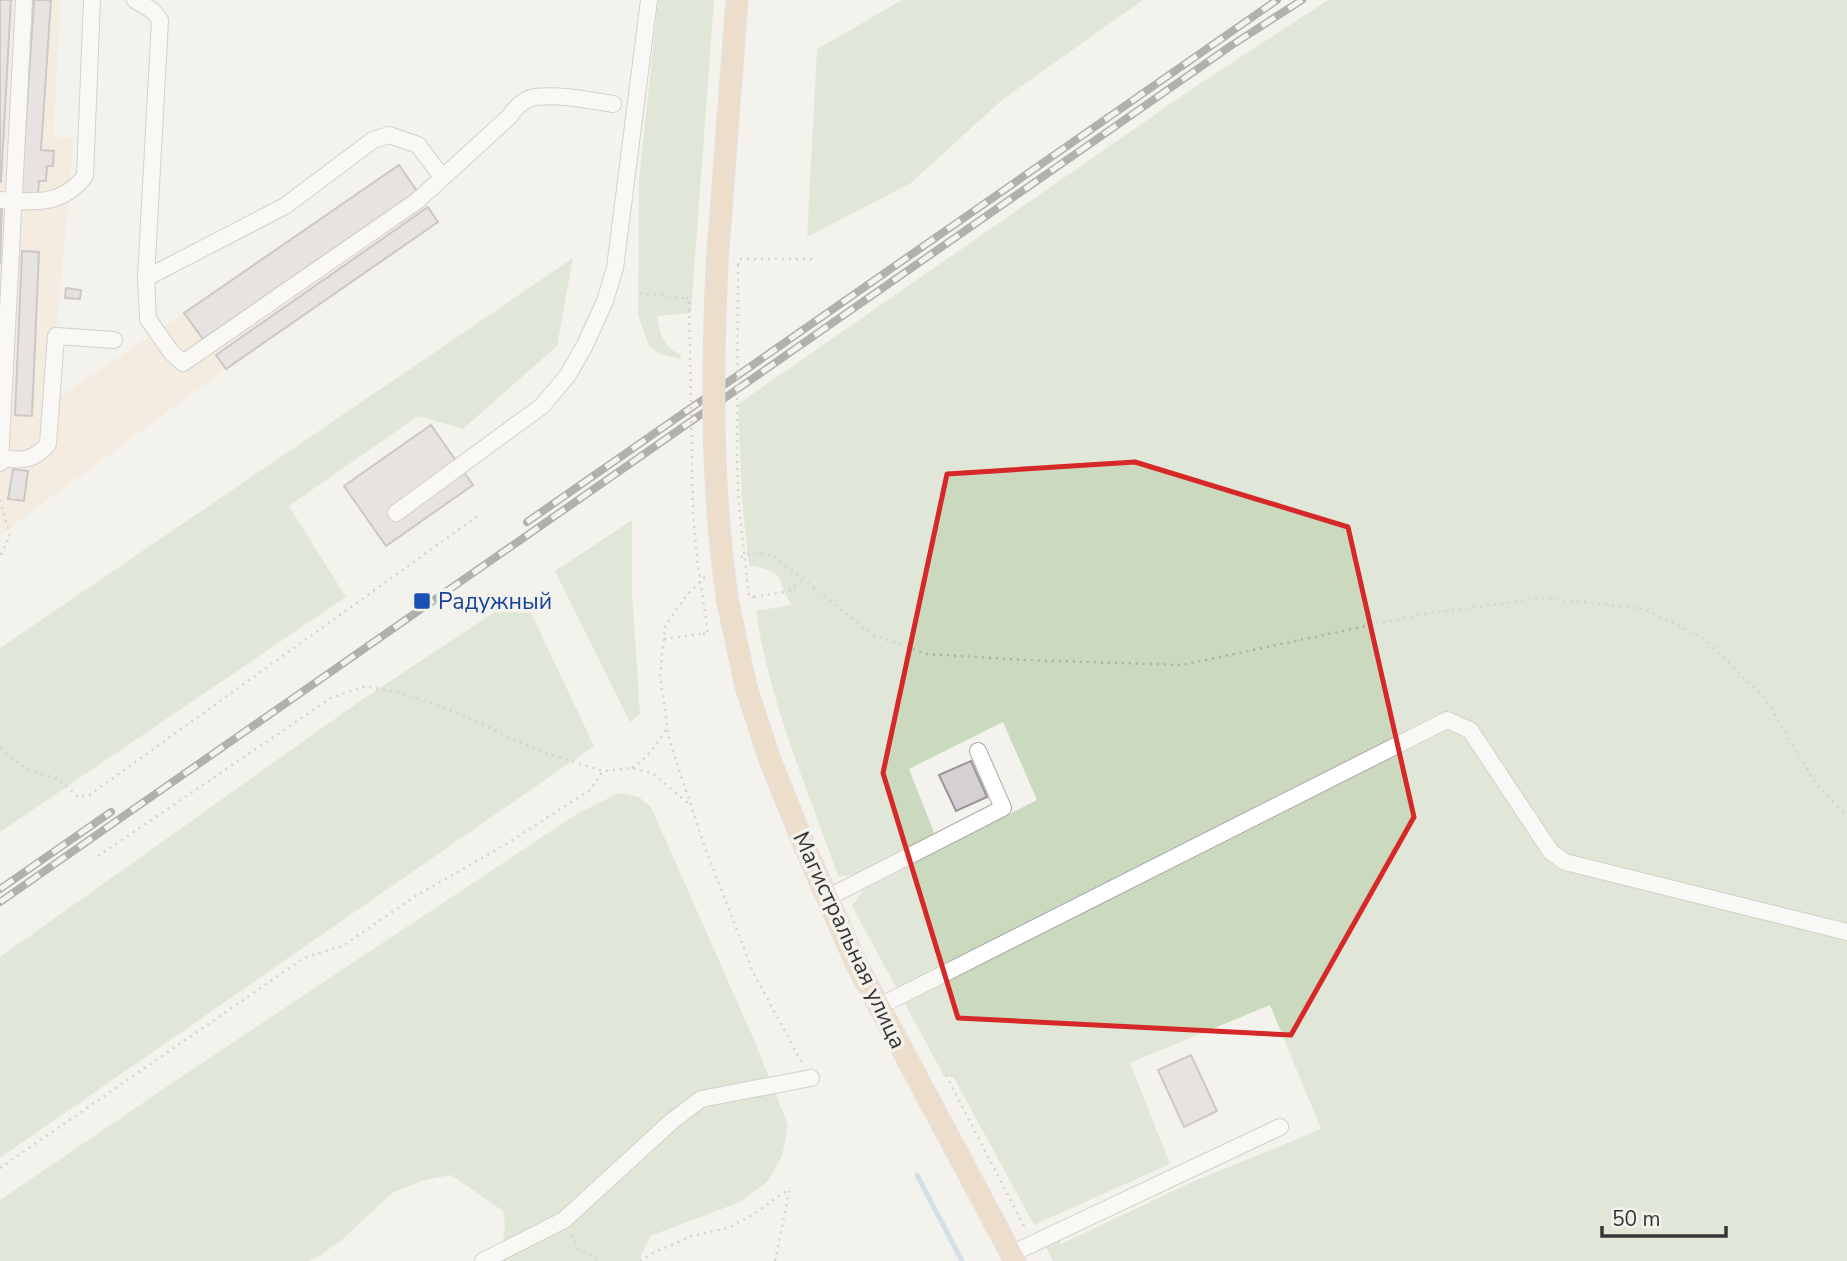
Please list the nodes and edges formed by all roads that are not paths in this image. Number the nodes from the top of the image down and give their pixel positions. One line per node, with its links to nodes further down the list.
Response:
1 (24, 0): 8 (lane)
2 (92, 0): 8 (lane)
3 (135, 0): 9 (lane)
4 (649, 0): 13 (lane)
5 (737, 0): 15 (main road, Магистральная улица, bridge)
6 (612, 104): 7 (lane)
7 (442, 177): 9 (lane); 9 (lane)
8 (7, 200): 11 (lane)
9 (146, 278)
10 (114, 340): 11 (lane)
11 (0, 458): 12 (lane)
12 (0, 463)
13 (396, 513)
14 (978, 751): 15 (lane)
15 (827, 898): 17 (main road, Магистральная улица)
16 (1847, 932): 17 (lane)
17 (878, 1007): 20 (main road, Магистральная улица)
18 (811, 1078): 21 (lane)
19 (1280, 1127): 20 (lane)
20 (1013, 1257)
21 (483, 1261)

